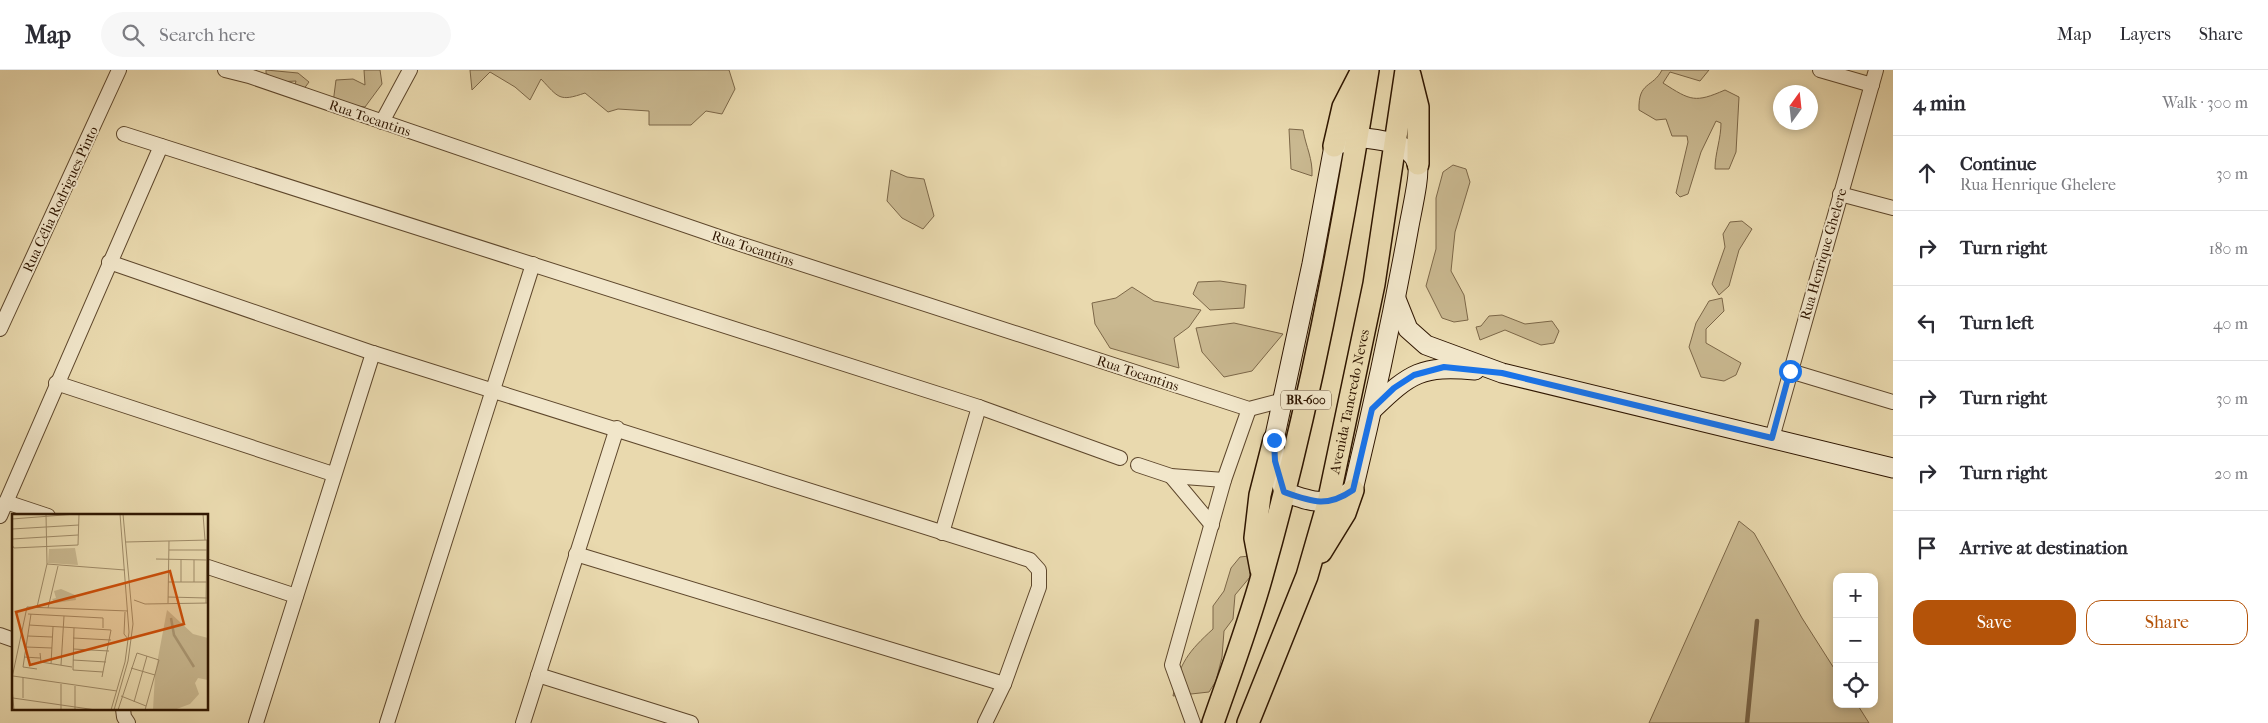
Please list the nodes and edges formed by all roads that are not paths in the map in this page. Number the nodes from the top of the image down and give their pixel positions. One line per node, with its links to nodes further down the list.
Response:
1 (119, 70): 23 (street, Rua Célia Rodrigues Pinto)
2 (225, 70): 9 (street, Rua Tocantins)
3 (410, 70): 11 (street)
4 (1362, 70): 16 (main road)
5 (1368, 70): 13 (main road, BR-600)
6 (1408, 70): 14 (main road, Avenida Tancredo Neves / BR-600); 17 (main road)
7 (1820, 70): 10 (street)
8 (1876, 70): 10 (street, Rua Henrique Ghelere)
9 (251, 73): 11 (street, Rua Tocantins)
10 (1872, 85): 18 (street, Rua Henrique Ghelere)
11 (382, 122): 32 (street, Rua Tocantins)
12 (124, 134): 15 (street)
13 (1357, 137): 14 (main road); 16 (main road); 44 (main road, BR-600)
14 (1396, 143): 17 (main road); 46 (main road, Avenida Tancredo Neves / BR-600)
15 (161, 146): 20 (street); 21 (street)
16 (1334, 146): 29 (main road)
17 (1418, 164): 22 (main road)
18 (1840, 194): 19 (street); 25 (street, Rua Henrique Ghelere)
19 (1893, 208)
20 (109, 262): 24 (street); 27 (street)
21 (533, 264): 28 (street); 31 (street)
22 (1396, 299): 26 (main road); 33 (main road)
23 (0, 329)
24 (372, 353): 28 (street); 40 (street)
25 (1790, 371): 30 (street); 35 (street, Rua Henrique Ghelere)
26 (1502, 373): 33 (main road); 35 (main road)
27 (56, 383): 40 (street); 45 (street)
28 (493, 390): 34 (street); 63 (street)
29 (1284, 400): 32 (street); 36 (main road)
30 (1893, 402)
31 (979, 407): 37 (street); 50 (street)
32 (1248, 409): 42 (street)
33 (1372, 409): 43 (main road)
34 (617, 428): 50 (street); 51 (street)
35 (1772, 438): 39 (main road)
36 (1274, 440): 44 (main road); 53 (main road)
37 (1120, 458)
38 (1138, 465): 41 (street)
39 (1893, 468)
40 (333, 474): 55 (street)
41 (1171, 476): 42 (street); 49 (street)
42 (1224, 480): 49 (street)
43 (1353, 490): 46 (main road); 54 (main road)
44 (1284, 492): 46 (main road); 53 (main road, BR-600)
45 (6, 502): 47 (street); 48 (street)
46 (1328, 503): 54 (main road, Avenida Tancredo Neves / BR-600)
47 (42, 514)
48 (0, 516)
49 (1212, 525): 67 (street)
50 (942, 533): 59 (street)
51 (576, 554): 58 (street); 59 (street)
52 (209, 567): 55 (street)
53 (1262, 576): 68 (main road, BR-600)
54 (1307, 576): 69 (main road, Avenida Tancredo Neves / BR-600)
55 (296, 596): 62 (street)
56 (0, 635): 57 (street)
57 (12, 639)
58 (538, 674): 64 (street); 65 (street)
59 (1004, 684): 66 (street)
60 (123, 710): 61 (street)
61 (128, 723)
62 (256, 723)
63 (387, 723)
64 (523, 723)
65 (691, 723)
66 (985, 723)
67 (1193, 723)
68 (1214, 723)
69 (1248, 723)

